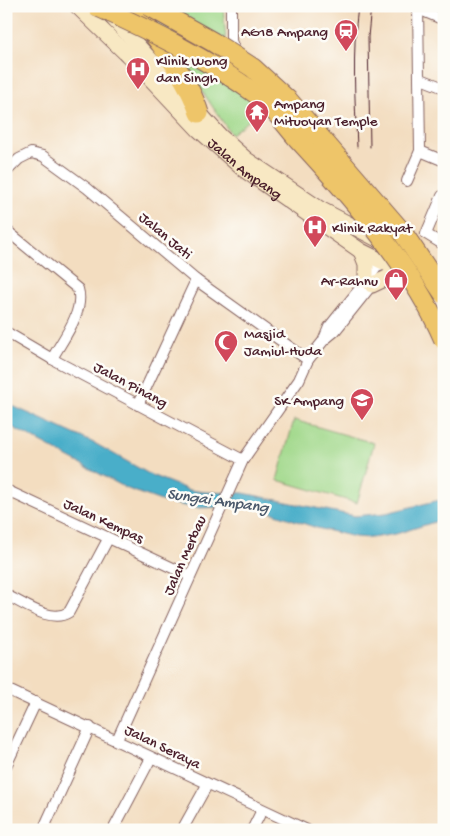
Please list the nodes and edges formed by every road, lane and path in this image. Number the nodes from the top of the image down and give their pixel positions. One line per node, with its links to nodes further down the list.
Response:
1 (77, 6): 21 (main road, Jalan Ampang)
2 (96, 6): 30 (highway, bridge)
3 (102, 6): 11 (main road, Jalan Ampang)
4 (129, 6): 11 (highway)
5 (148, 6): 28 (highway, bridge)
6 (231, 6): 12 (street)
7 (418, 7): 8 (street); 9 (street)
8 (444, 20)
9 (421, 79): 10 (street); 13 (street)
10 (444, 88)
11 (199, 113): 19 (main road, Jalan Ampang)
12 (305, 126)
13 (420, 151): 14 (street); 16 (street)
14 (444, 161)
15 (6, 172): 26 (street, Jalan Jati)
16 (407, 181)
17 (442, 196): 20 (street)
18 (6, 230): 31 (street)
19 (379, 240): 22 (main road); 24 (main road, Jalan Ampang)
20 (444, 245)
21 (361, 251): 22 (main road, Jalan Ampang); 27 (main road)
22 (385, 264): 23 (main road, Jalan Ampang); 25 (main road); 27 (street, Jalan Merbau)
23 (405, 273): 27 (main road); 28 (main road, Jalan Ampang)
24 (444, 273)
25 (444, 278)
26 (196, 280): 32 (street, Jalan Jati); 33 (street)
27 (369, 283): 32 (street, Jalan Merbau)
28 (444, 292)
29 (6, 332): 31 (street, Jalan Pinang)
30 (444, 340)
31 (52, 359): 33 (street, Jalan Pinang)
32 (308, 360): 34 (street, Jalan Merbau)
33 (138, 405): 34 (street, Jalan Pinang)
34 (241, 464): 37 (street, Jalan Merbau)
35 (6, 490): 36 (street, Jalan Kempas)
36 (108, 539): 37 (street, Jalan Kempas); 38 (street)
37 (190, 576): 42 (street, Jalan Merbau)
38 (6, 595)
39 (6, 689): 40 (street, Jalan Seraya)
40 (36, 702): 41 (street, Jalan Seraya); 44 (street)
41 (90, 728): 42 (street, Jalan Seraya); 47 (street)
42 (117, 740): 43 (street, Jalan Seraya)
43 (151, 758): 45 (street, Jalan Seraya); 48 (street)
44 (6, 766)
45 (207, 785): 46 (street, Jalan Seraya); 49 (street)
46 (262, 810): 50 (street); 51 (street, Jalan Seraya)
47 (43, 830)
48 (113, 830)
49 (182, 830)
50 (252, 830)
51 (307, 830)

